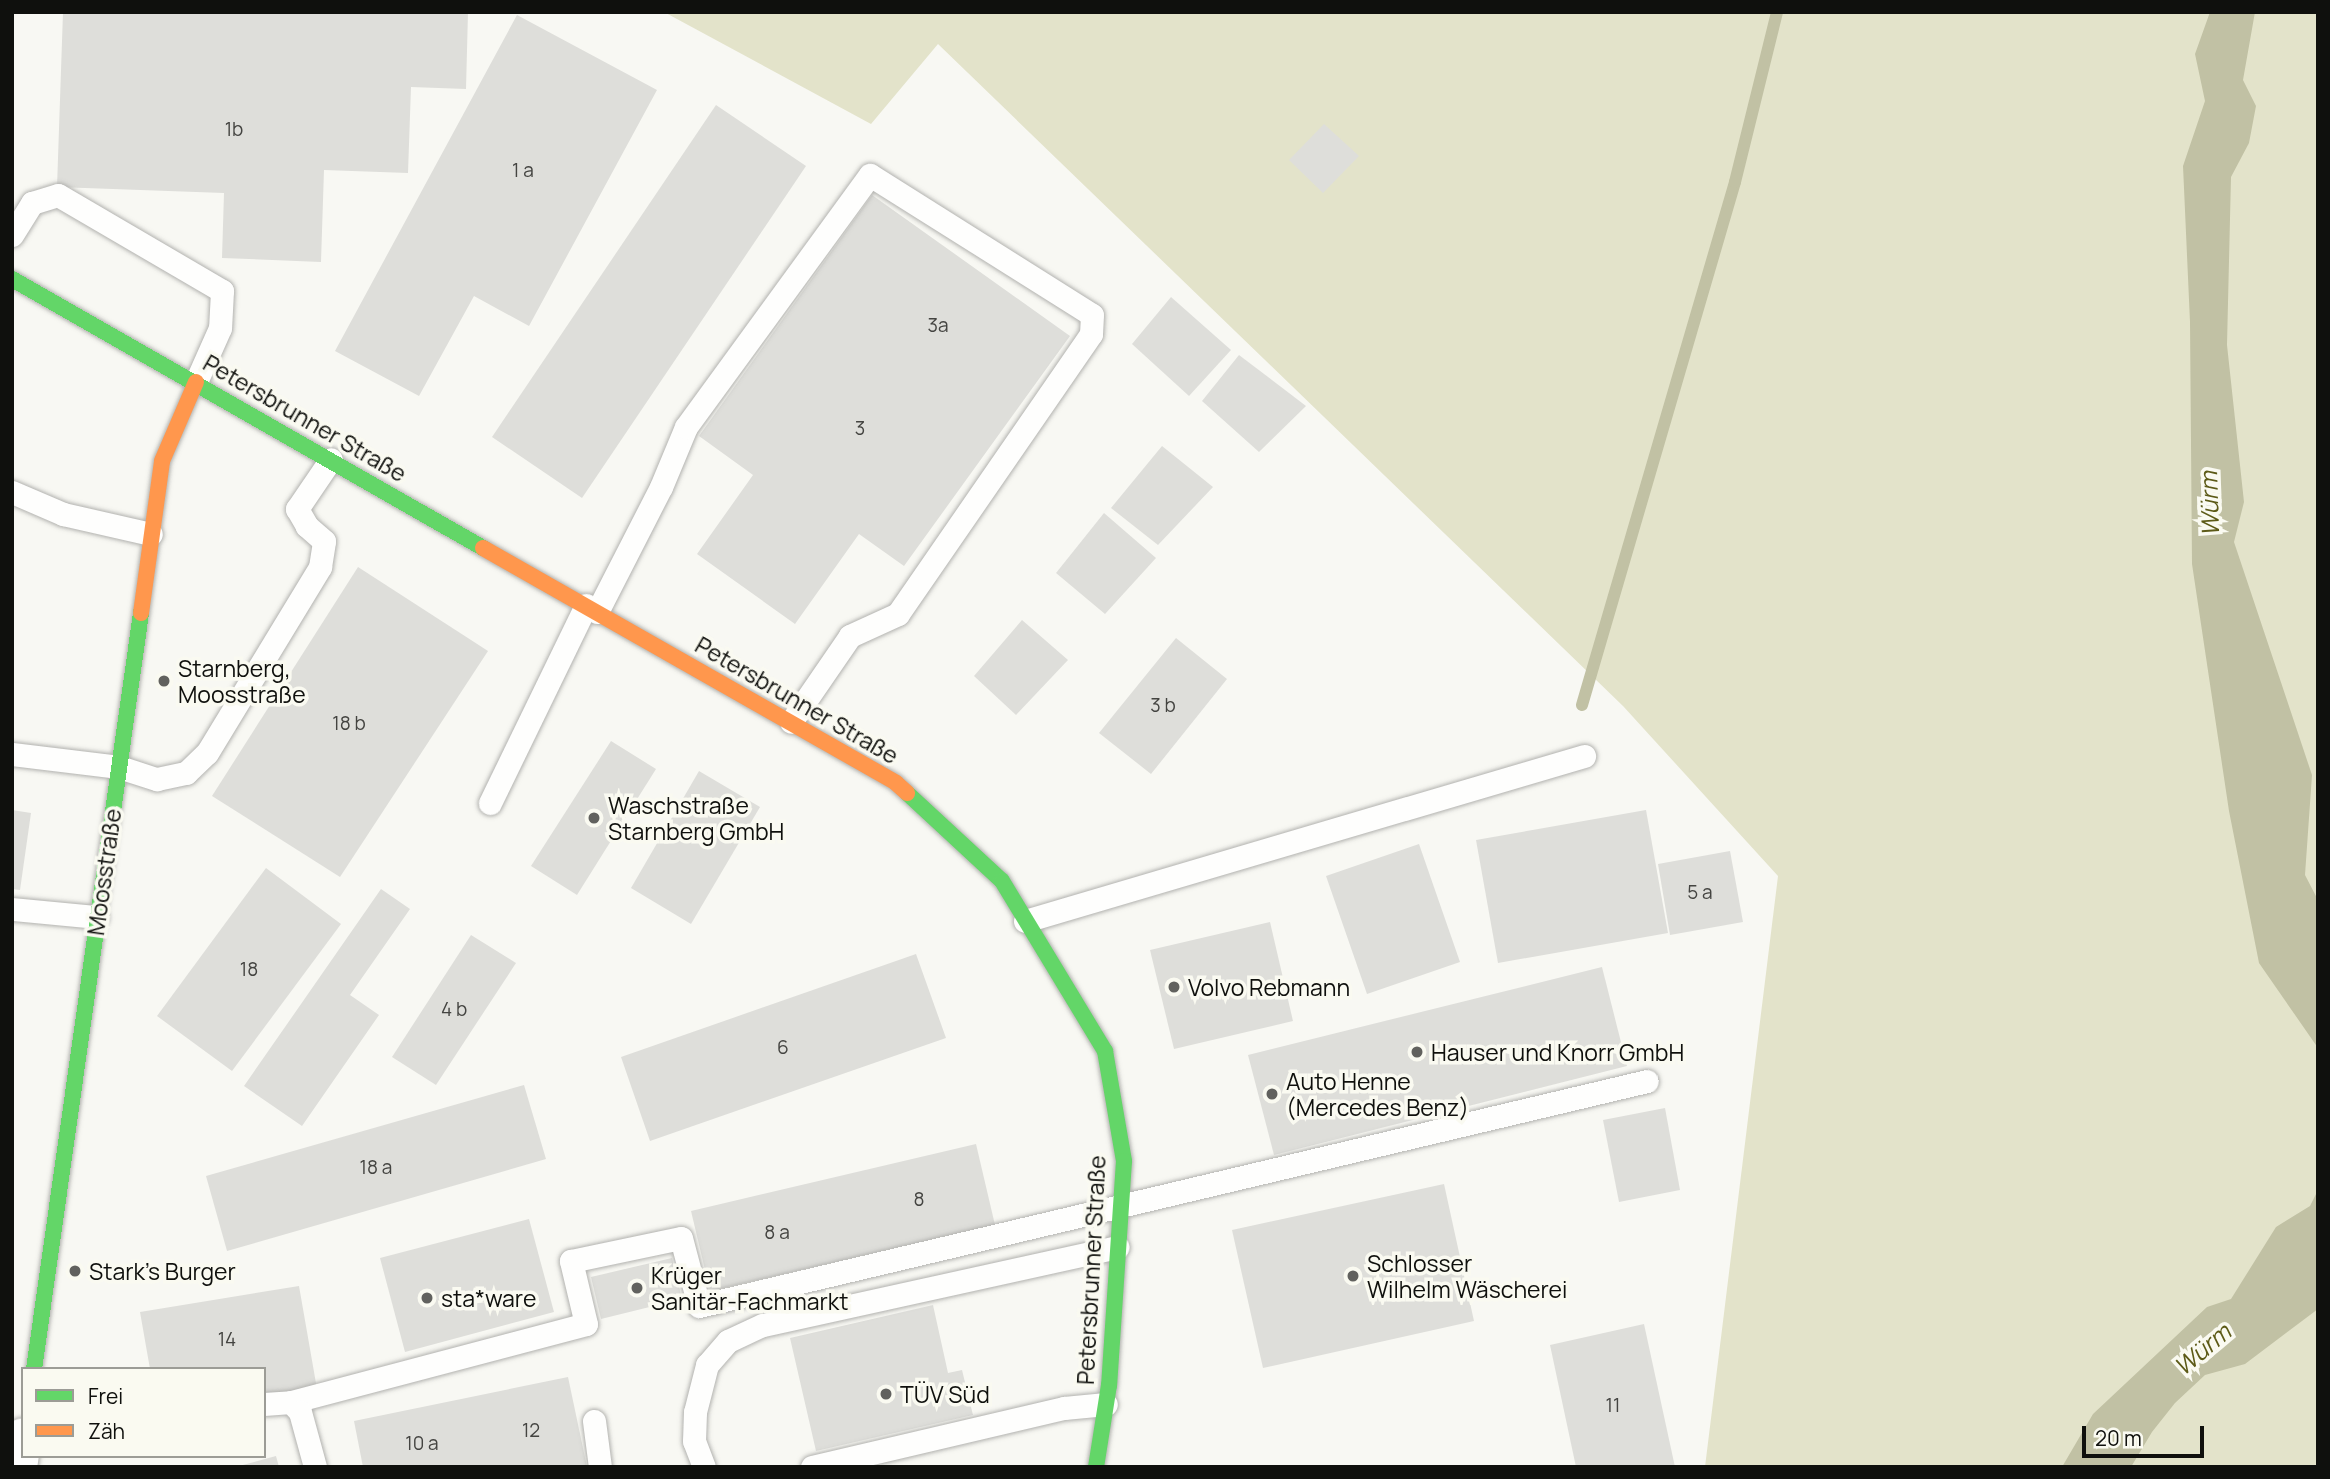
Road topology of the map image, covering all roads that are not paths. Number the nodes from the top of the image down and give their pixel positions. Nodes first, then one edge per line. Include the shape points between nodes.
1 (12, 235) edge
2 (12, 279) edge
3 (196, 382) junction
4 (331, 459) junction
5 (12, 492) edge
6 (152, 534) junction
7 (592, 608) junction
8 (791, 722) junction
9 (12, 754) edge
10 (1584, 756) dead end
11 (118, 767) junction
12 (490, 803) dead end
13 (12, 909) edge
14 (97, 917) junction
15 (1025, 921) junction
16 (1647, 1081) dead end
17 (1121, 1204) junction
18 (1118, 1247) junction
19 (34, 1367) edge
20 (291, 1402) junction
21 (266, 1404) edge
22 (1106, 1404) junction
23 (594, 1421) dead end
24 (21, 1449) edge
25 (18, 1467) edge
26 (315, 1467) edge
27 (600, 1467) edge
28 (705, 1467) edge
29 (812, 1467) edge
30 (1096, 1467) edge

1 - 3 lane via 32,203 58,195 222,291 220,328
2 - 3 street, Petersbrunner Straße
3 - 4 street, Petersbrunner Straße
3 - 6 street, Moosstraße via 162,461
4 - 7 street, Petersbrunner Straße
4 - 11 lane via 297,509 324,541 320,567 207,753 186,773 158,779
5 - 6 lane via 63,514
6 - 11 street, Moosstraße
7 - 8 street, Petersbrunner Straße
7 - 8 lane via 661,487 686,427 870,175 1092,315 1091,334 898,614 850,636
7 - 12 lane
8 - 15 street, Petersbrunner Straße via 897,783 1002,881
9 - 11 lane
10 - 15 lane
11 - 14 street, Moosstraße
13 - 14 lane
14 - 19 street, Moosstraße
15 - 17 street, Petersbrunner Straße via 1105,1051 1124,1161
16 - 17 lane
17 - 18 street, Petersbrunner Straße
17 - 20 lane via 699,1306 681,1238 571,1261 586,1324
18 - 22 street, Petersbrunner Straße
18 - 28 lane via 763,1325 728,1341 707,1365 695,1412 694,1440
20 - 21 lane
20 - 26 lane via 300,1412
22 - 29 lane via 1064,1408
22 - 30 street, Petersbrunner Straße
23 - 27 lane
24 - 25 street

